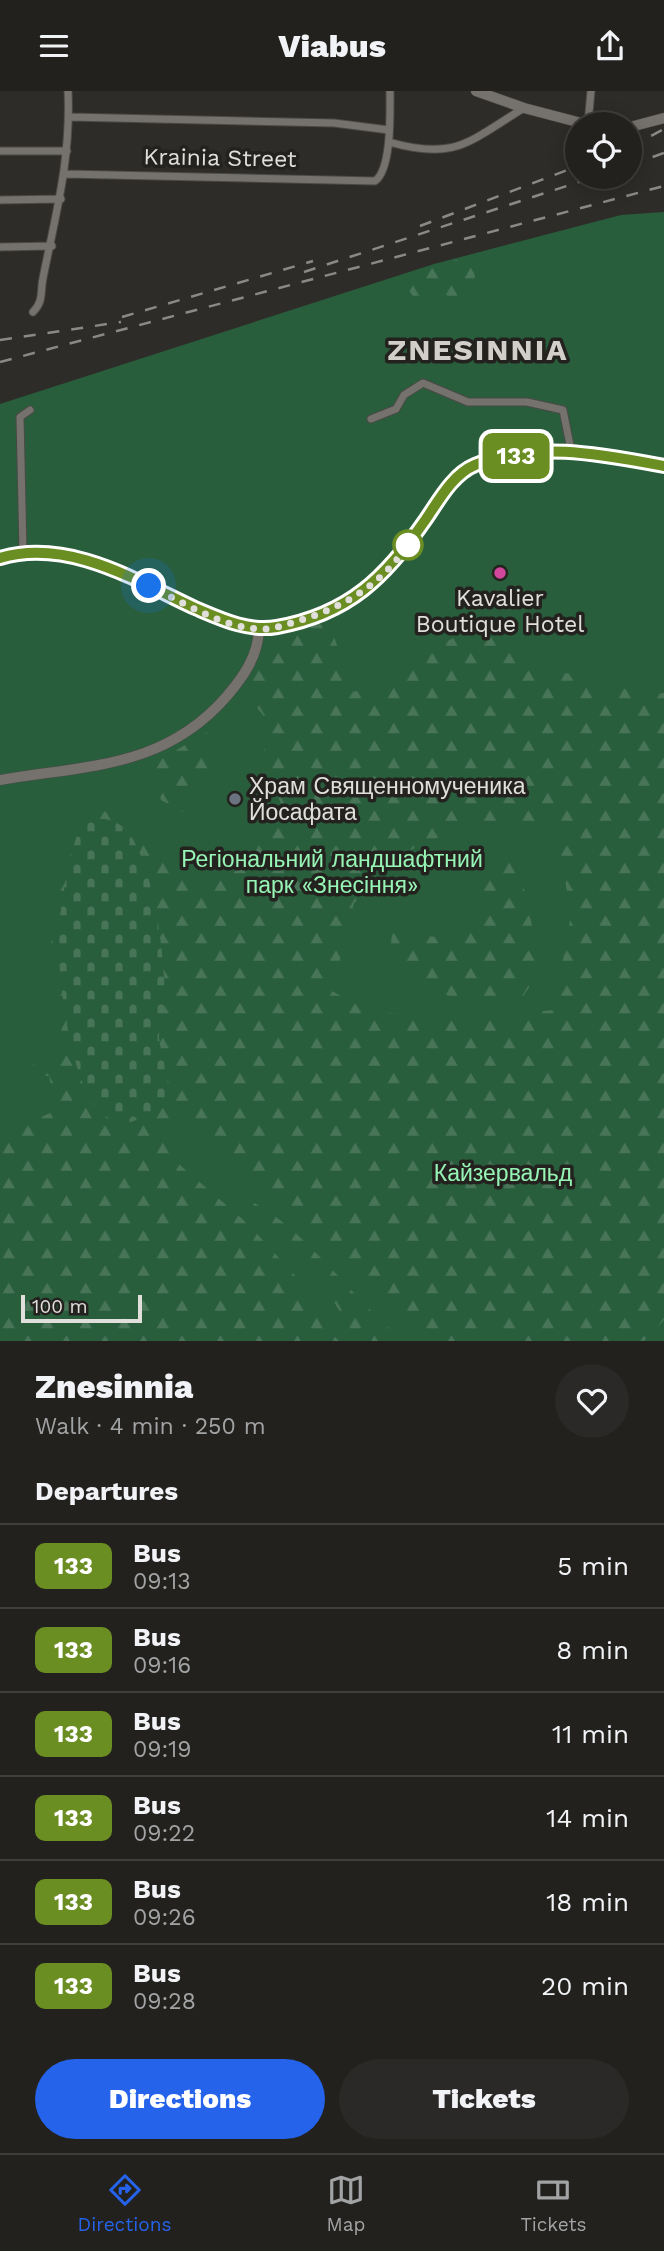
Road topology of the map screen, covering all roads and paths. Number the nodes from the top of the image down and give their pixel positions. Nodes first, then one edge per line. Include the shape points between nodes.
1 (68, 91) edge
2 (390, 91) edge
3 (591, 91) edge
4 (482, 92) edge
5 (524, 108) junction
6 (588, 112) edge
7 (69, 117) junction
8 (565, 118) edge
9 (664, 118) edge
10 (642, 124) edge
11 (389, 130) junction
12 (389, 142) junction
13 (0, 151) edge
14 (67, 151) junction
15 (66, 174) junction
16 (61, 199) junction
17 (0, 200) edge
18 (52, 246) junction
19 (0, 247) edge
20 (33, 312) dead end
21 (30, 410) dead end
22 (371, 419) dead end
23 (571, 450) junction
24 (664, 466) edge
25 (23, 551) junction
26 (0, 558) edge
27 (259, 629) junction
28 (0, 781) edge

1 - 7 street
2 - 11 street
3 - 6 street
4 - 5 street
5 - 8 street
5 - 12 street via 463,145 443,151
7 - 11 street via 334,124
7 - 14 street
9 - 10 street
11 - 12 street
12 - 15 street, Krainia Street via 381,174 374,181
13 - 14 street
14 - 15 street
15 - 16 street
16 - 17 street
16 - 18 street
18 - 19 street
18 - 20 street via 41,304
21 - 25 street via 20,417
22 - 23 street via 396,409 404,395 423,383 468,402 527,402 563,410
23 - 24 street
23 - 27 street via 473,465 446,490 401,554 361,594 319,614
25 - 26 street
25 - 27 street via 90,561 210,615
27 - 28 street via 247,671 215,711 190,730 157,748 97,768

